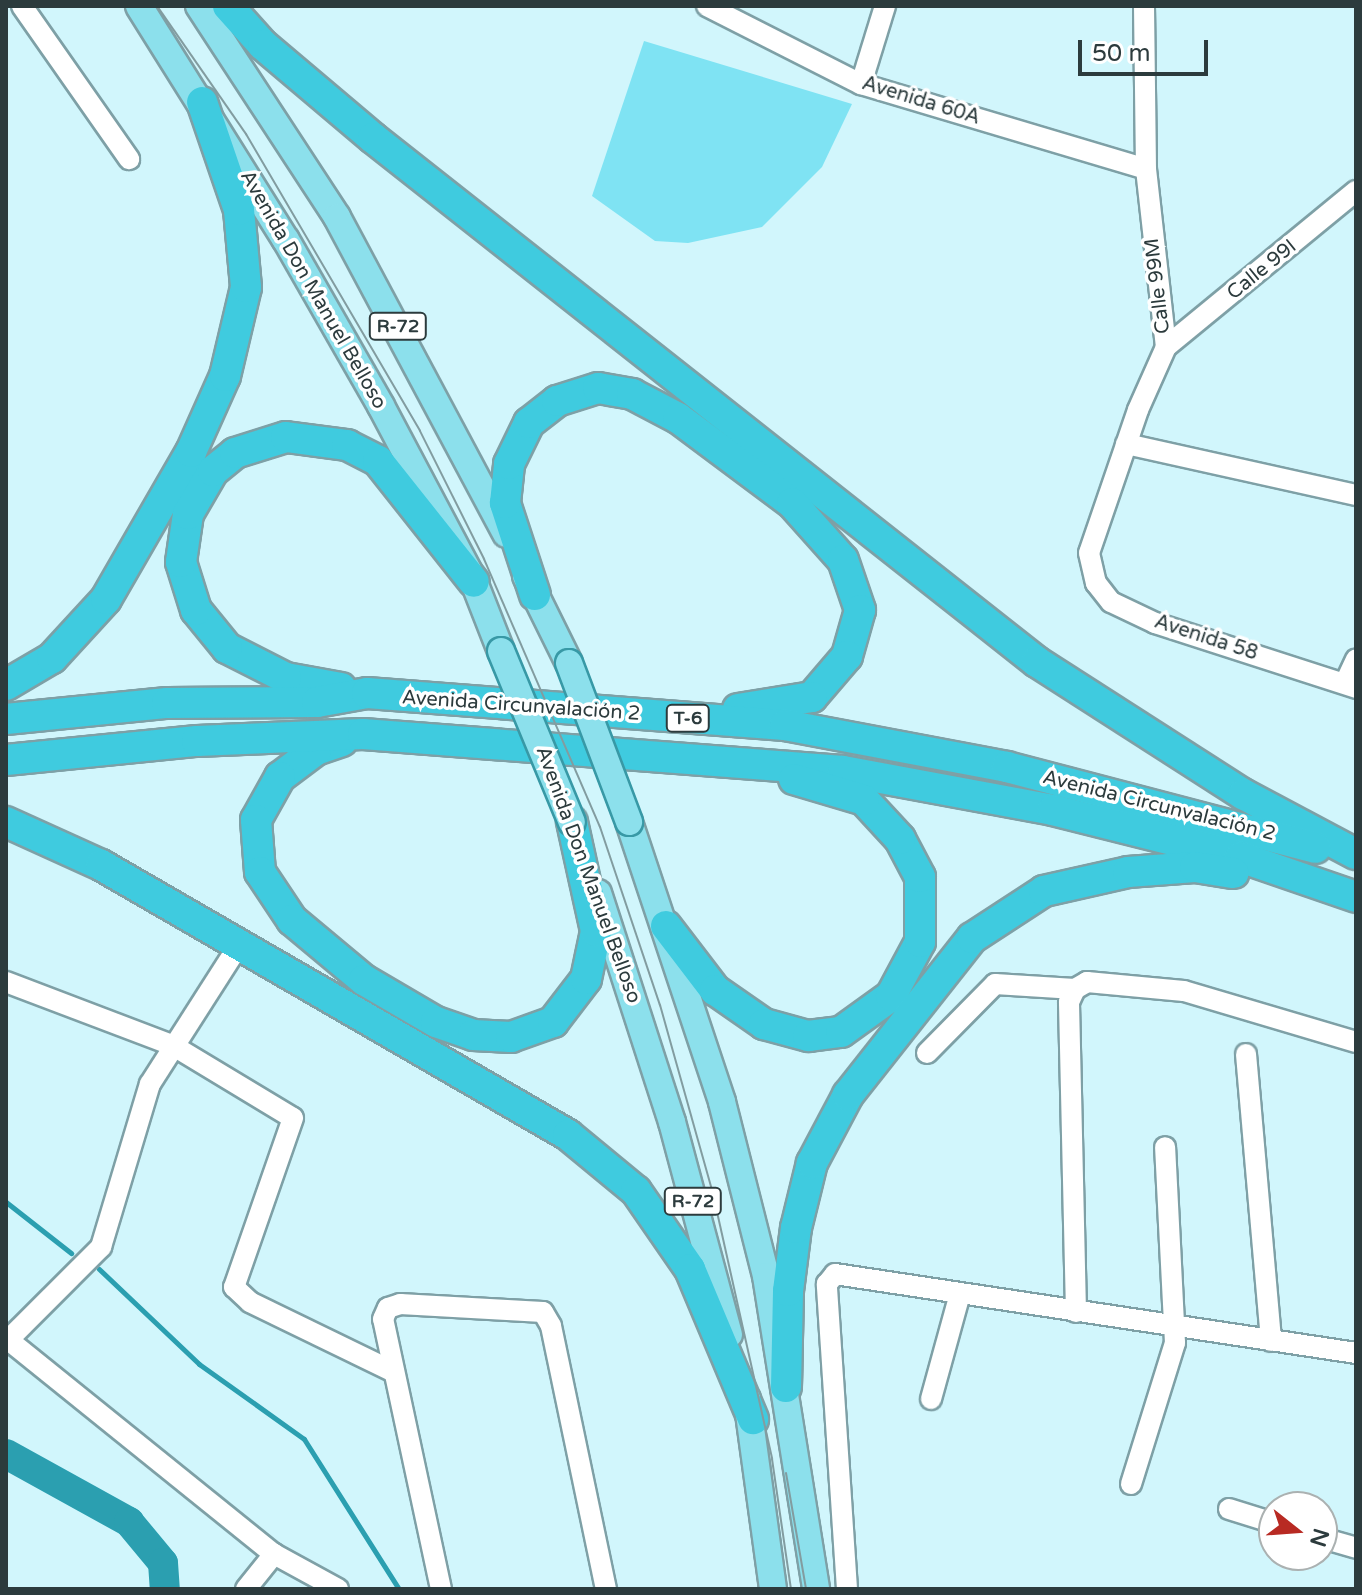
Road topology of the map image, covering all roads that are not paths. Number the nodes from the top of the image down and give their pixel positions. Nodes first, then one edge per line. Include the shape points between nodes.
1 (22, 6) edge
2 (139, 6) edge
3 (199, 6) edge
4 (228, 6) edge
5 (707, 6) edge
6 (885, 6) edge
7 (1144, 6) edge
8 (861, 84) junction
9 (202, 102) junction
10 (129, 159) dead end
11 (1146, 169) junction
12 (1356, 191) edge
13 (1166, 347) junction
14 (1126, 444) junction
15 (1356, 495) edge
16 (1089, 553) joint
17 (474, 582) junction
18 (535, 595) junction
19 (1356, 659) edge
20 (6, 685) edge
21 (1351, 686) edge
22 (367, 693) junction
23 (612, 713) junction
24 (6, 719) edge
25 (363, 734) junction
26 (6, 760) edge
27 (731, 760) junction
28 (6, 822) edge
29 (572, 822) junction
30 (1356, 854) edge
31 (1356, 862) edge
32 (1344, 892) edge
33 (666, 926) junction
34 (239, 945) junction
35 (6, 982) edge
36 (1075, 989) junction
37 (1356, 1042) edge
38 (172, 1045) junction
39 (927, 1053) dead end
40 (1246, 1054) dead end
41 (1165, 1147) dead end
42 (960, 1294) junction
43 (1076, 1312) junction
44 (1176, 1328) junction
45 (8, 1338) edge
46 (1271, 1341) junction
47 (1356, 1353) edge
48 (392, 1371) junction
49 (786, 1387) junction
50 (931, 1399) dead end
51 (753, 1419) junction
52 (1131, 1484) dead end
53 (1229, 1509) dead end
54 (1258, 1518) edge
55 (274, 1554) junction
56 (246, 1589) edge
57 (338, 1589) edge
58 (441, 1589) edge
59 (606, 1589) edge
60 (773, 1589) edge
61 (816, 1589) edge
62 (847, 1589) edge

1 - 10 street
2 - 9 main road, Avenida Don Manuel Belloso / R-72
3 - 18 main road, R-72 via 337,217 442,405
4 - 30 highway via 263,45 373,138 1037,662 1243,794
5 - 8 street, Avenida 60A
6 - 8 street
7 - 11 street, Calle 99M
8 - 11 street, Avenida 60A
9 - 17 main road, Avenida Don Manuel Belloso / R-72 via 373,393
9 - 20 highway via 239,210 246,287 225,376 191,452 106,599 52,658
11 - 13 street, Calle 99M
12 - 13 street, Calle 99I
13 - 14 street, Calle 99M
14 - 15 street
14 - 16 street, Calle 99M
16 - 21 street, Avenida 58 via 1096,583 1111,602 1155,623
17 - 22 highway via 378,461 347,445 286,437 235,453 213,471 188,514 181,562 196,610 227,648 286,678
17 - 29 main road, Avenida Don Manuel Belloso / R-72, bridge
18 - 23 highway via 505,503 509,464 529,423 557,401 598,388 632,394 744,464 792,503 843,560 860,610 847,656 812,697 756,708
18 - 33 main road, R-72, bridge via 569,663
19 - 21 street
22 - 23 highway, Avenida Circunvalación 2 / T-6
22 - 24 highway, Avenida Circunvalación 2 / T-6 via 317,702 167,703
23 - 31 highway, Avenida Circunvalación 2 / T-6 via 785,725 1007,767 1288,839
25 - 26 highway, Avenida Circunvalación 2 / T-6 via 197,741
25 - 27 highway, Avenida Circunvalación 2 / T-6
25 - 29 highway via 316,750 280,777 256,820 260,872 292,920 364,980 436,1022 473,1035 511,1037 553,1022 586,979 596,931
27 - 32 highway, Avenida Circunvalación 2 / T-6 via 843,771 1053,810 1240,857
27 - 33 highway via 864,800 900,839 920,877 920,942 891,996 841,1032 808,1036 764,1024 715,990
28 - 34 highway via 101,865
29 - 51 main road, Avenida Don Manuel Belloso / R-72 via 623,960
32 - 49 highway via 1195,867 1128,872 1044,891 972,938 848,1095 812,1163 788,1291
33 - 49 main road, R-72 via 722,1102 766,1276
34 - 38 street
34 - 51 highway via 568,1135 636,1191 690,1269
35 - 38 street
36 - 37 street via 1087,982 1184,991
36 - 39 street via 995,984
36 - 43 street via 1069,1002
38 - 45 street via 150,1084 101,1247
38 - 48 street via 293,1118 234,1287 250,1302
40 - 46 street
41 - 44 street
42 - 43 street
42 - 50 street
42 - 62 street via 835,1274 827,1284
43 - 44 street
44 - 46 street
44 - 52 street
45 - 55 street
46 - 47 street
48 - 58 street
48 - 59 street via 383,1319 388,1308 400,1304 543,1312 551,1326
49 - 61 main road, R-72
51 - 60 main road, Avenida Don Manuel Belloso / R-72
53 - 54 street
55 - 56 street
55 - 57 street

